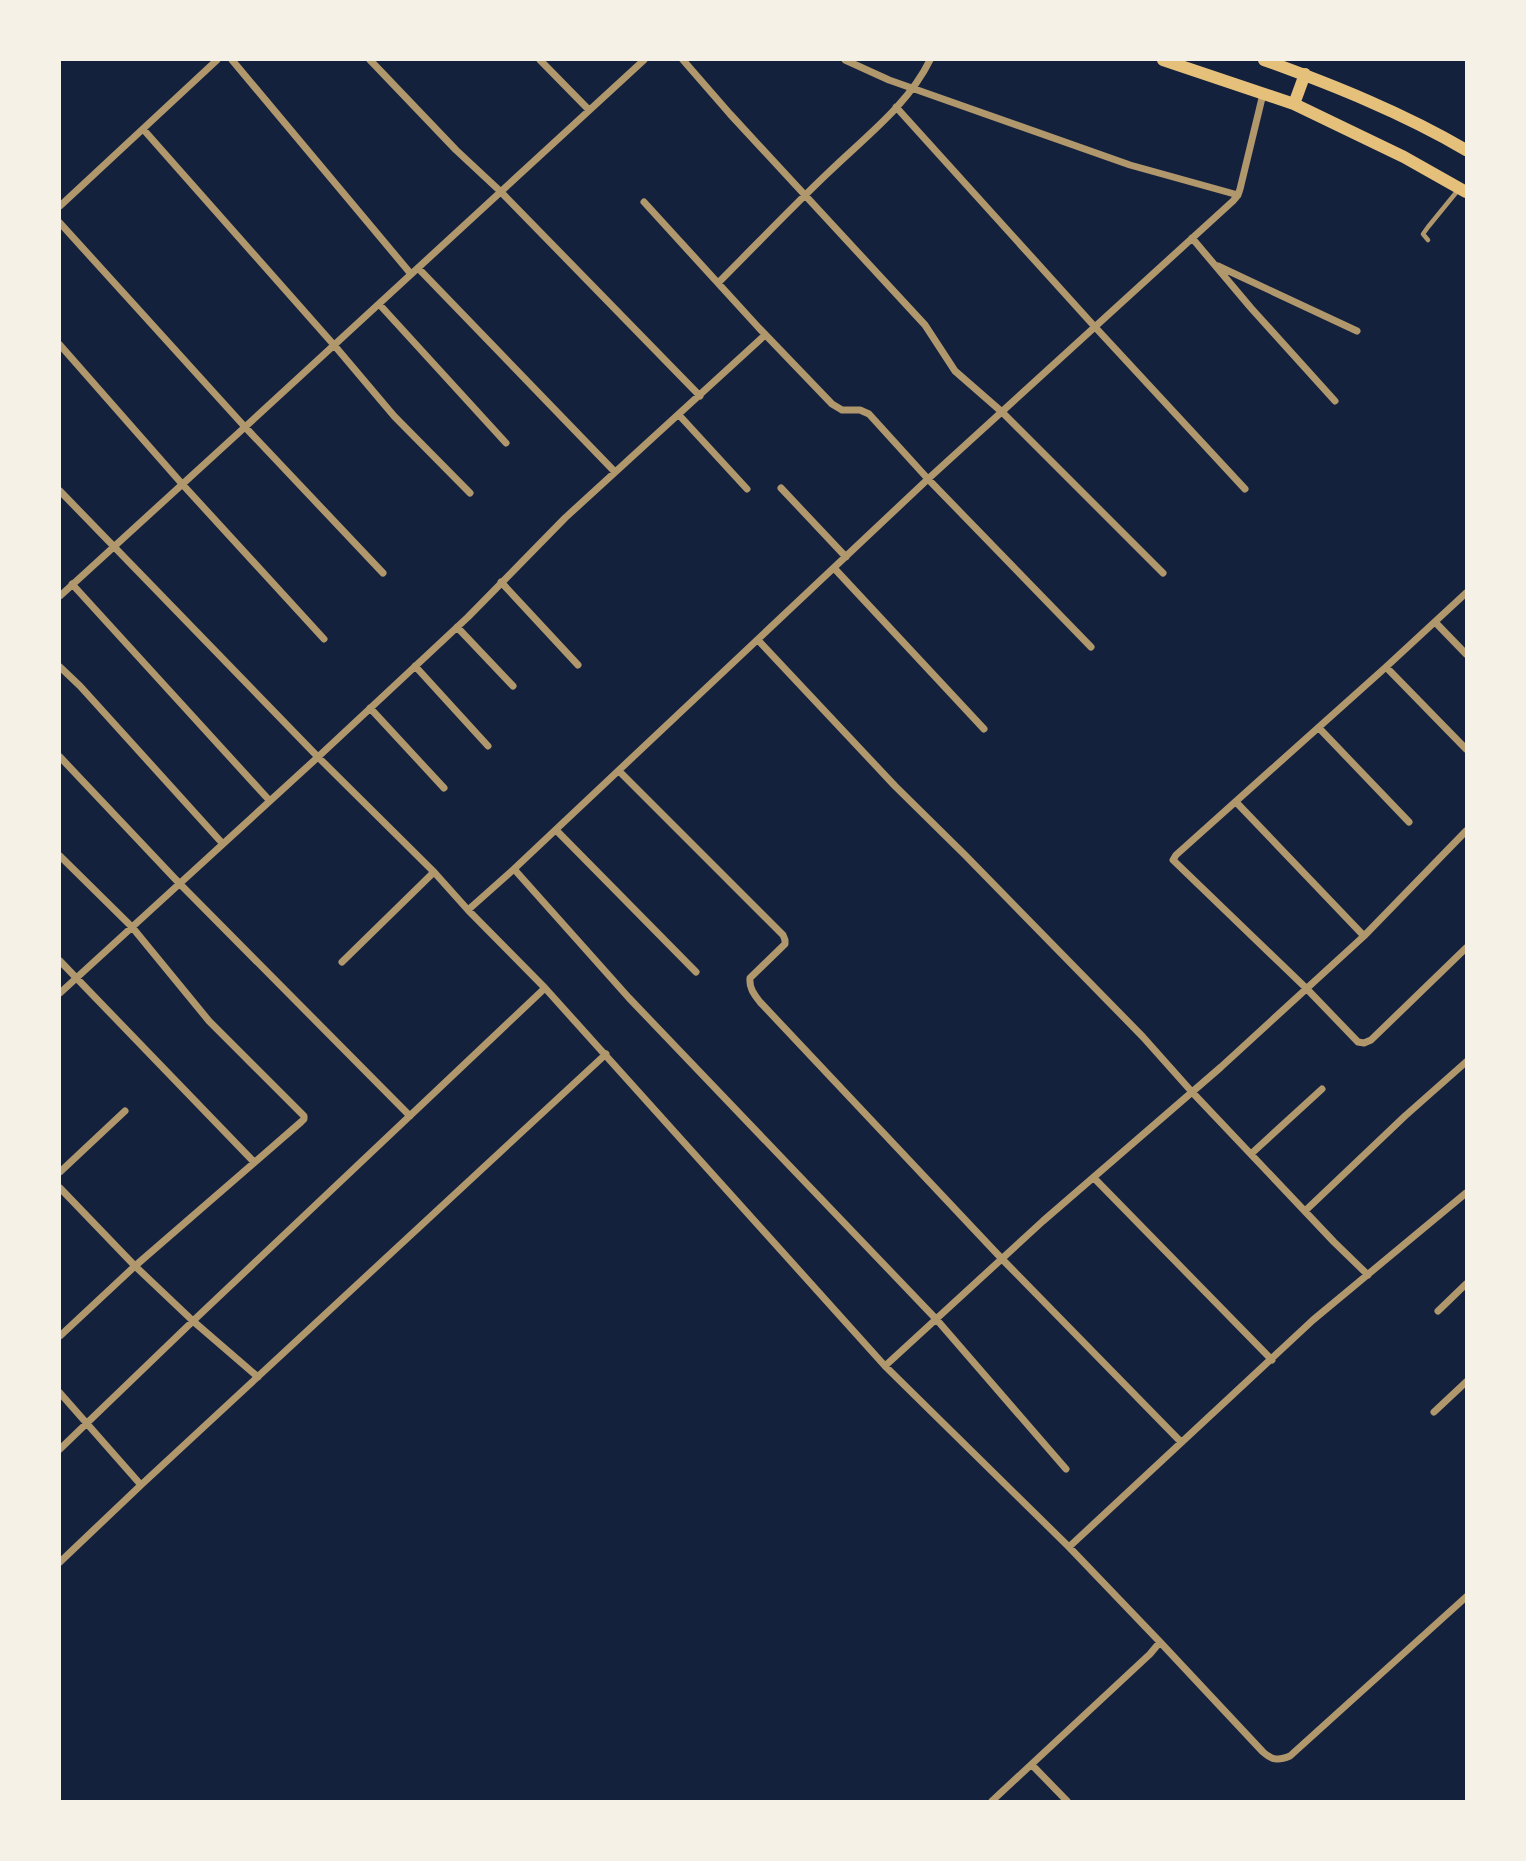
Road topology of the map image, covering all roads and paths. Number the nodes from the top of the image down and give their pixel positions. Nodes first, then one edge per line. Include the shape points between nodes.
1 (217, 60) edge
2 (232, 60) edge
3 (370, 60) edge
4 (540, 60) edge
5 (644, 60) edge
6 (683, 60) edge
7 (845, 60) edge
8 (929, 60) edge
9 (1163, 60) edge
10 (1264, 60) edge
11 (1196, 65) edge
12 (1305, 74) junction
13 (913, 88) junction
14 (1264, 94) junction
15 (1294, 104) junction
16 (896, 107) junction
17 (589, 110) junction
18 (143, 129) junction
19 (1466, 150) edge
20 (1463, 190) edge
21 (500, 191) junction
22 (805, 194) junction
23 (1238, 195) junction
24 (644, 202) dead end
25 (60, 206) edge
26 (60, 223) edge
27 (1192, 238) junction
28 (1428, 240) dead end
29 (1214, 265) junction
30 (415, 271) junction
31 (718, 283) junction
32 (379, 304) junction
33 (1095, 327) junction
34 (1357, 331) dead end
35 (765, 335) junction
36 (60, 345) edge
37 (334, 345) junction
38 (701, 396) junction
39 (1335, 401) dead end
40 (1003, 412) junction
41 (680, 415) junction
42 (245, 427) junction
43 (506, 443) dead end
44 (615, 472) junction
45 (928, 479) junction
46 (183, 485) junction
47 (781, 488) dead end
48 (747, 489) dead end
49 (1245, 489) dead end
50 (60, 491) edge
51 (470, 493) dead end
52 (113, 547) junction
53 (846, 558) junction
54 (834, 568) junction
55 (383, 573) dead end
56 (1163, 573) dead end
57 (501, 582) junction
58 (72, 584) junction
59 (1466, 593) edge
60 (60, 596) edge
61 (1435, 622) junction
62 (457, 626) junction
63 (324, 639) dead end
64 (758, 640) junction
65 (1091, 646) dead end
66 (1466, 654) edge
67 (578, 665) dead end
68 (415, 666) junction
69 (60, 667) edge
70 (1386, 667) junction
71 (513, 686) dead end
72 (370, 708) junction
73 (1319, 728) junction
74 (984, 729) dead end
75 (488, 746) dead end
76 (1466, 749) edge
77 (60, 757) edge
78 (318, 757) junction
79 (619, 771) junction
80 (444, 788) dead end
81 (269, 800) junction
82 (1236, 802) junction
83 (1409, 822) dead end
84 (556, 830) junction
85 (1466, 831) edge
86 (223, 844) junction
87 (60, 856) edge
88 (514, 869) junction
89 (434, 872) junction
90 (179, 883) junction
91 (468, 910) junction
92 (132, 927) junction
93 (1364, 936) junction
94 (1466, 948) edge
95 (60, 961) edge
96 (342, 962) dead end
97 (696, 972) dead end
98 (75, 978) junction
99 (545, 988) junction
100 (1307, 988) junction
101 (60, 993) edge
102 (606, 1054) junction
103 (1466, 1062) edge
104 (1322, 1089) dead end
105 (1192, 1092) junction
106 (125, 1111) dead end
107 (410, 1116) junction
108 (1251, 1154) junction
109 (254, 1162) junction
110 (60, 1172) edge
111 (1094, 1178) junction
112 (60, 1188) edge
113 (1466, 1193) edge
114 (1305, 1211) junction
115 (1002, 1259) junction
116 (135, 1266) junction
117 (1368, 1275) junction
118 (1466, 1283) edge
119 (1438, 1311) dead end
120 (937, 1320) junction
121 (193, 1321) junction
122 (60, 1336) edge
123 (1272, 1360) junction
124 (885, 1366) junction
125 (258, 1377) junction
126 (1466, 1382) edge
127 (60, 1393) edge
128 (1434, 1412) dead end
129 (86, 1423) junction
130 (1181, 1442) junction
131 (60, 1450) edge
132 (1066, 1469) dead end
133 (141, 1485) junction
134 (1069, 1547) junction
135 (60, 1562) edge
136 (1466, 1597) edge
137 (1160, 1642) junction
138 (1032, 1765) junction
139 (992, 1801) edge
140 (1067, 1801) edge

1 - 18 street
2 - 30 street
3 - 21 street
4 - 17 street
5 - 17 street
6 - 22 street
7 - 13 street
8 - 13 street
9 - 11 main road
10 - 12 main road
11 - 14 main road
12 - 15 main road
12 - 19 main road via 1429,128
13 - 16 street
13 - 23 street via 1130,165
14 - 15 main road
14 - 23 street
15 - 20 main road
16 - 22 street
16 - 33 street
17 - 21 street
18 - 25 street
18 - 37 street
20 - 28 lane via 1427,227 1423,234
21 - 30 street
21 - 38 street
22 - 31 street
22 - 40 street via 925,326 955,371
23 - 27 street
24 - 31 street
26 - 42 street
27 - 29 street
27 - 33 street
29 - 34 street
29 - 39 street
30 - 32 street
30 - 44 street
31 - 35 street
32 - 37 street
32 - 43 street
33 - 40 street
33 - 49 street
35 - 38 street
35 - 45 street via 832,404 870,414
36 - 46 street
37 - 42 street
37 - 51 street via 394,416
38 - 41 street
40 - 45 street
40 - 56 street
41 - 44 street
41 - 48 street
42 - 46 street
42 - 55 street
44 - 57 street
45 - 53 street
45 - 65 street
46 - 52 street
46 - 63 street
47 - 53 street
50 - 52 street
52 - 58 street
52 - 78 street
53 - 54 street
54 - 64 street
54 - 74 street
57 - 62 street
57 - 67 street
58 - 60 street
58 - 81 street
59 - 61 street
61 - 66 street
61 - 70 street
62 - 68 street
62 - 71 street
64 - 79 street
64 - 105 street
68 - 72 street
68 - 75 street
69 - 86 street
70 - 73 street
70 - 76 street
72 - 78 street
72 - 80 street
73 - 82 street
73 - 83 street
77 - 90 street
78 - 81 street
78 - 89 street
79 - 84 street
79 - 115 street via 783,935 785,944 750,978 760,1002
81 - 86 street
82 - 93 street
82 - 100 street via 1173,860
84 - 88 street
84 - 97 street
85 - 93 street
86 - 90 street
87 - 92 street
88 - 91 street
88 - 120 street via 629,998
89 - 91 street
89 - 96 street
90 - 92 street
90 - 107 street
91 - 99 street
92 - 98 street
92 - 109 street via 209,1021 304,1116
93 - 100 street
94 - 100 street via 1364,1043
95 - 98 street
98 - 101 street
98 - 109 street
99 - 102 street
99 - 107 street
100 - 105 street
102 - 124 street
102 - 125 street
103 - 114 street
104 - 108 street
105 - 108 street
105 - 111 street
106 - 110 street
107 - 121 street
108 - 114 street
109 - 116 street
111 - 115 street
111 - 123 street
112 - 116 street
113 - 117 street
114 - 117 street
115 - 120 street
115 - 130 street
116 - 121 street
116 - 122 street
117 - 123 street
118 - 119 street
120 - 124 street
120 - 132 street
121 - 125 street
121 - 129 street
123 - 130 street
124 - 134 street
125 - 133 street
126 - 128 street
127 - 129 street
129 - 131 street
129 - 133 street
130 - 134 street
133 - 135 street
134 - 137 street
136 - 137 street via 1282,1760 1263,1752
137 - 138 street
138 - 139 street
138 - 140 street

